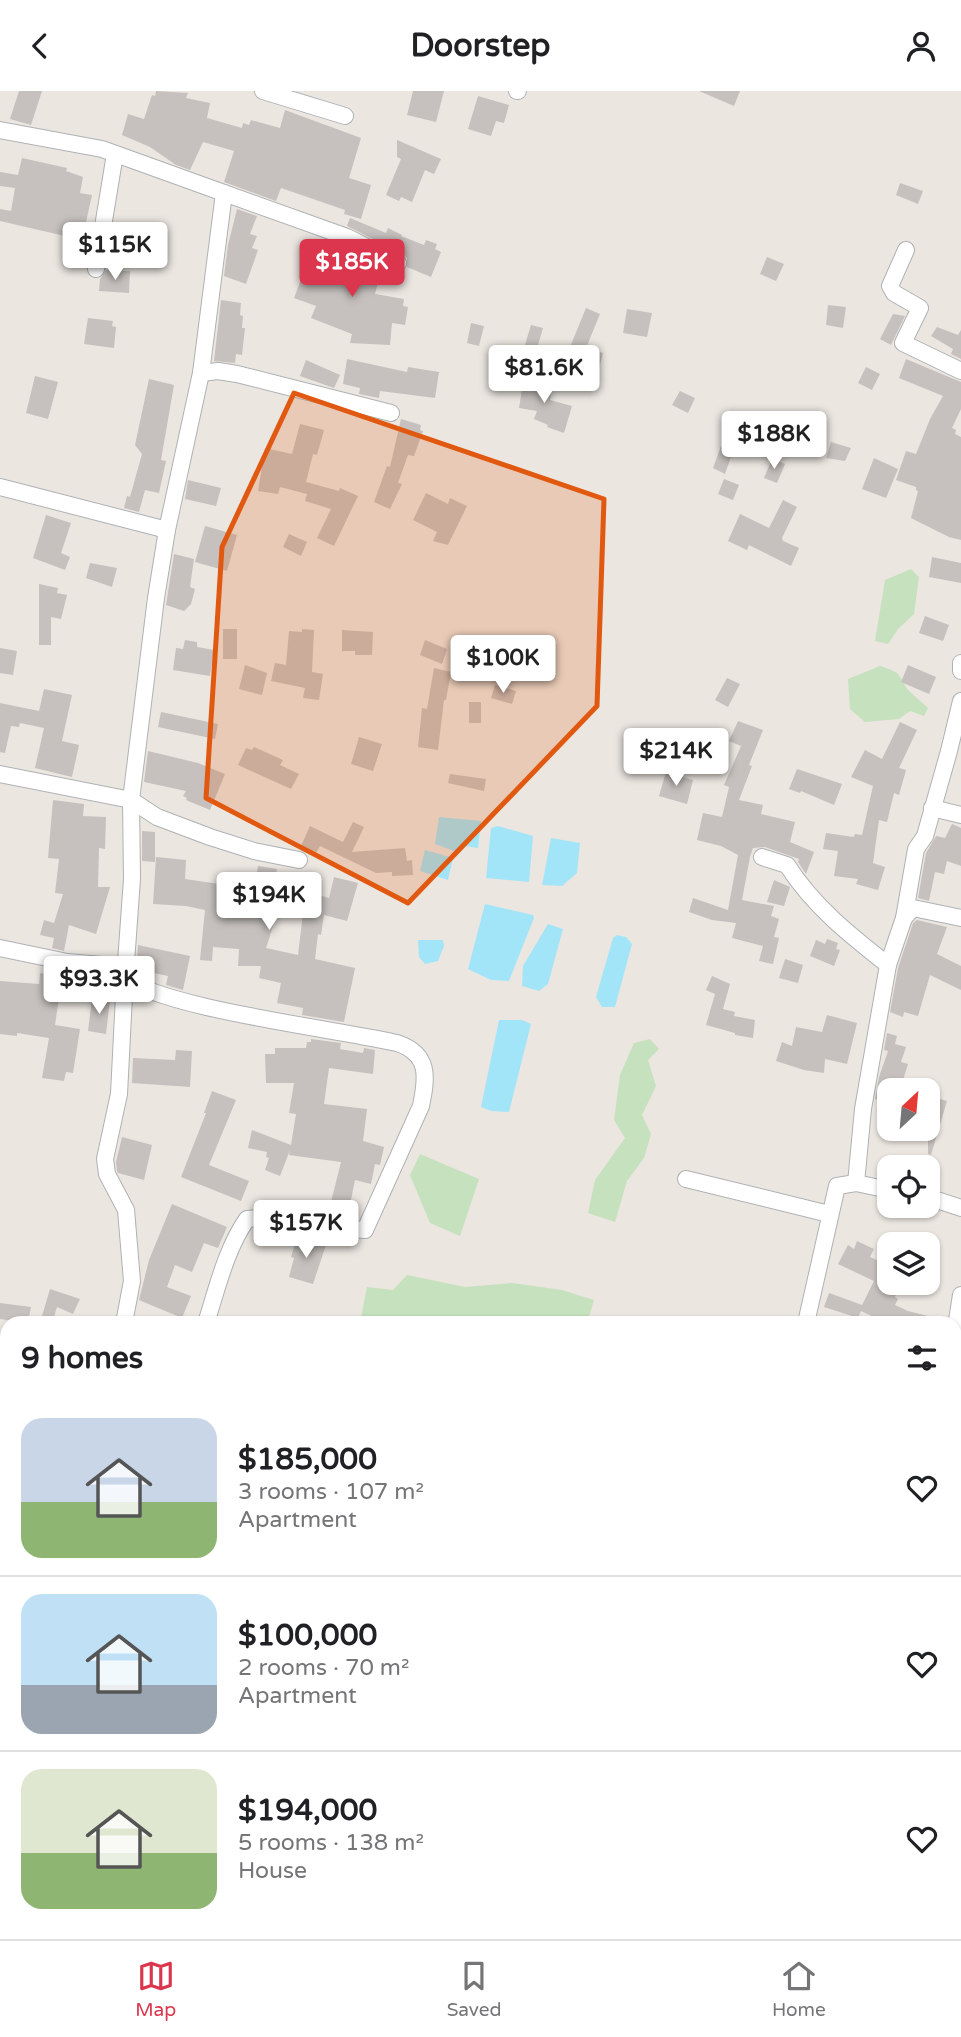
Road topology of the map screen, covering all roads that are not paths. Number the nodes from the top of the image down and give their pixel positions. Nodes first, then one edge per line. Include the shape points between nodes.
1 (263, 91) edge
2 (345, 115) dead end
3 (0, 130) edge
4 (115, 155) junction
5 (224, 193) junction
6 (906, 250) dead end
7 (398, 263) dead end
8 (96, 269) dead end
9 (961, 372) edge
10 (201, 373) junction
11 (391, 413) dead end
12 (0, 487) edge
13 (167, 530) junction
14 (961, 663) edge
15 (961, 671) edge
16 (961, 701) edge
17 (0, 774) edge
18 (131, 800) junction
19 (932, 808) junction
20 (961, 815) edge
21 (762, 857) dead end
22 (299, 860) dead end
23 (904, 918) junction
24 (961, 918) edge
25 (0, 948) edge
26 (888, 965) junction
27 (125, 972) junction
28 (686, 1179) dead end
29 (856, 1183) junction
30 (877, 1187) edge
31 (940, 1201) edge
32 (961, 1208) edge
33 (829, 1214) junction
34 (961, 1295) edge
35 (125, 1316) edge
36 (208, 1316) edge
37 (807, 1316) edge
38 (958, 1316) edge

1 - 2 street
3 - 4 street
4 - 5 street
4 - 8 street
5 - 7 street via 347,237
5 - 10 street
6 - 9 street via 890,286 920,308 903,343
10 - 11 street via 237,374
10 - 13 street
12 - 13 street
13 - 18 street
14 - 15 street
16 - 19 street
17 - 18 street
18 - 22 street via 157,817 210,837
18 - 27 street via 132,879
19 - 20 street
19 - 23 street via 916,849
21 - 26 street via 787,865 836,924
23 - 24 street via 913,908
23 - 26 street
25 - 27 street
26 - 29 street via 863,1109
27 - 35 street via 119,1094 105,1159 107,1174 126,1210 132,1281
27 - 36 street via 131,983 201,1005 397,1043 418,1053 422,1063 421,1106 365,1230 247,1219
28 - 33 street
29 - 30 street
29 - 33 street via 837,1186
31 - 32 street
33 - 37 street
34 - 38 street

